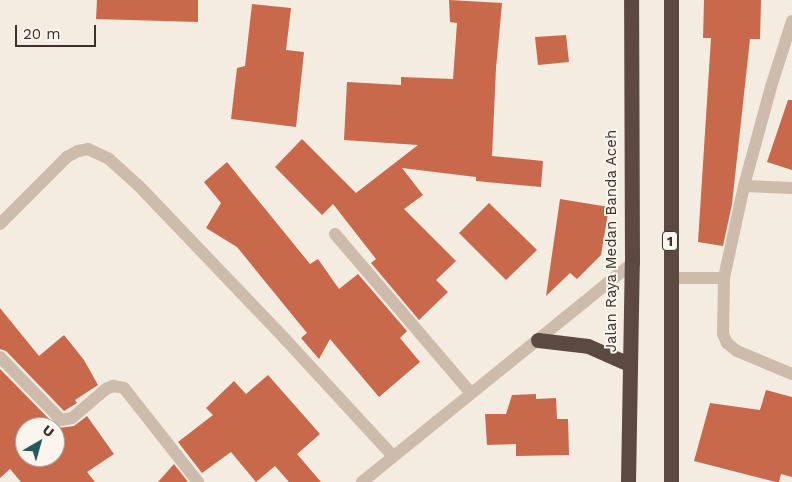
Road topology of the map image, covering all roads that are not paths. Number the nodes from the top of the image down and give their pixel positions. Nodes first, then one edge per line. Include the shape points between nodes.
1 (631, 0) edge
2 (671, 0) edge
3 (792, 21) edge
4 (744, 186) junction
5 (792, 188) edge
6 (0, 224) edge
7 (334, 234) dead end
8 (632, 263) junction
9 (670, 278) junction
10 (724, 278) junction
11 (538, 340) junction
12 (0, 357) edge
13 (629, 364) junction
14 (792, 374) edge
15 (471, 393) junction
16 (392, 456) junction
17 (198, 482) edge
18 (362, 482) edge
19 (628, 482) edge
20 (670, 482) edge

1 - 8 highway, Jalan Raya Medan Banda Aceh
2 - 9 highway, 1
3 - 4 street
4 - 5 street
4 - 10 street
6 - 16 street via 67,156 88,149 109,158 285,339
7 - 15 street
8 - 11 street
8 - 13 highway, Jalan Raya Medan Banda Aceh
9 - 10 street
9 - 20 highway, 1
10 - 14 street via 724,338 737,351
11 - 13 highway via 588,346
11 - 15 street
12 - 17 street via 61,420 72,418 106,389 112,386 124,388
13 - 19 highway, Jalan Raya Medan Banda Aceh
15 - 16 street
16 - 18 street

